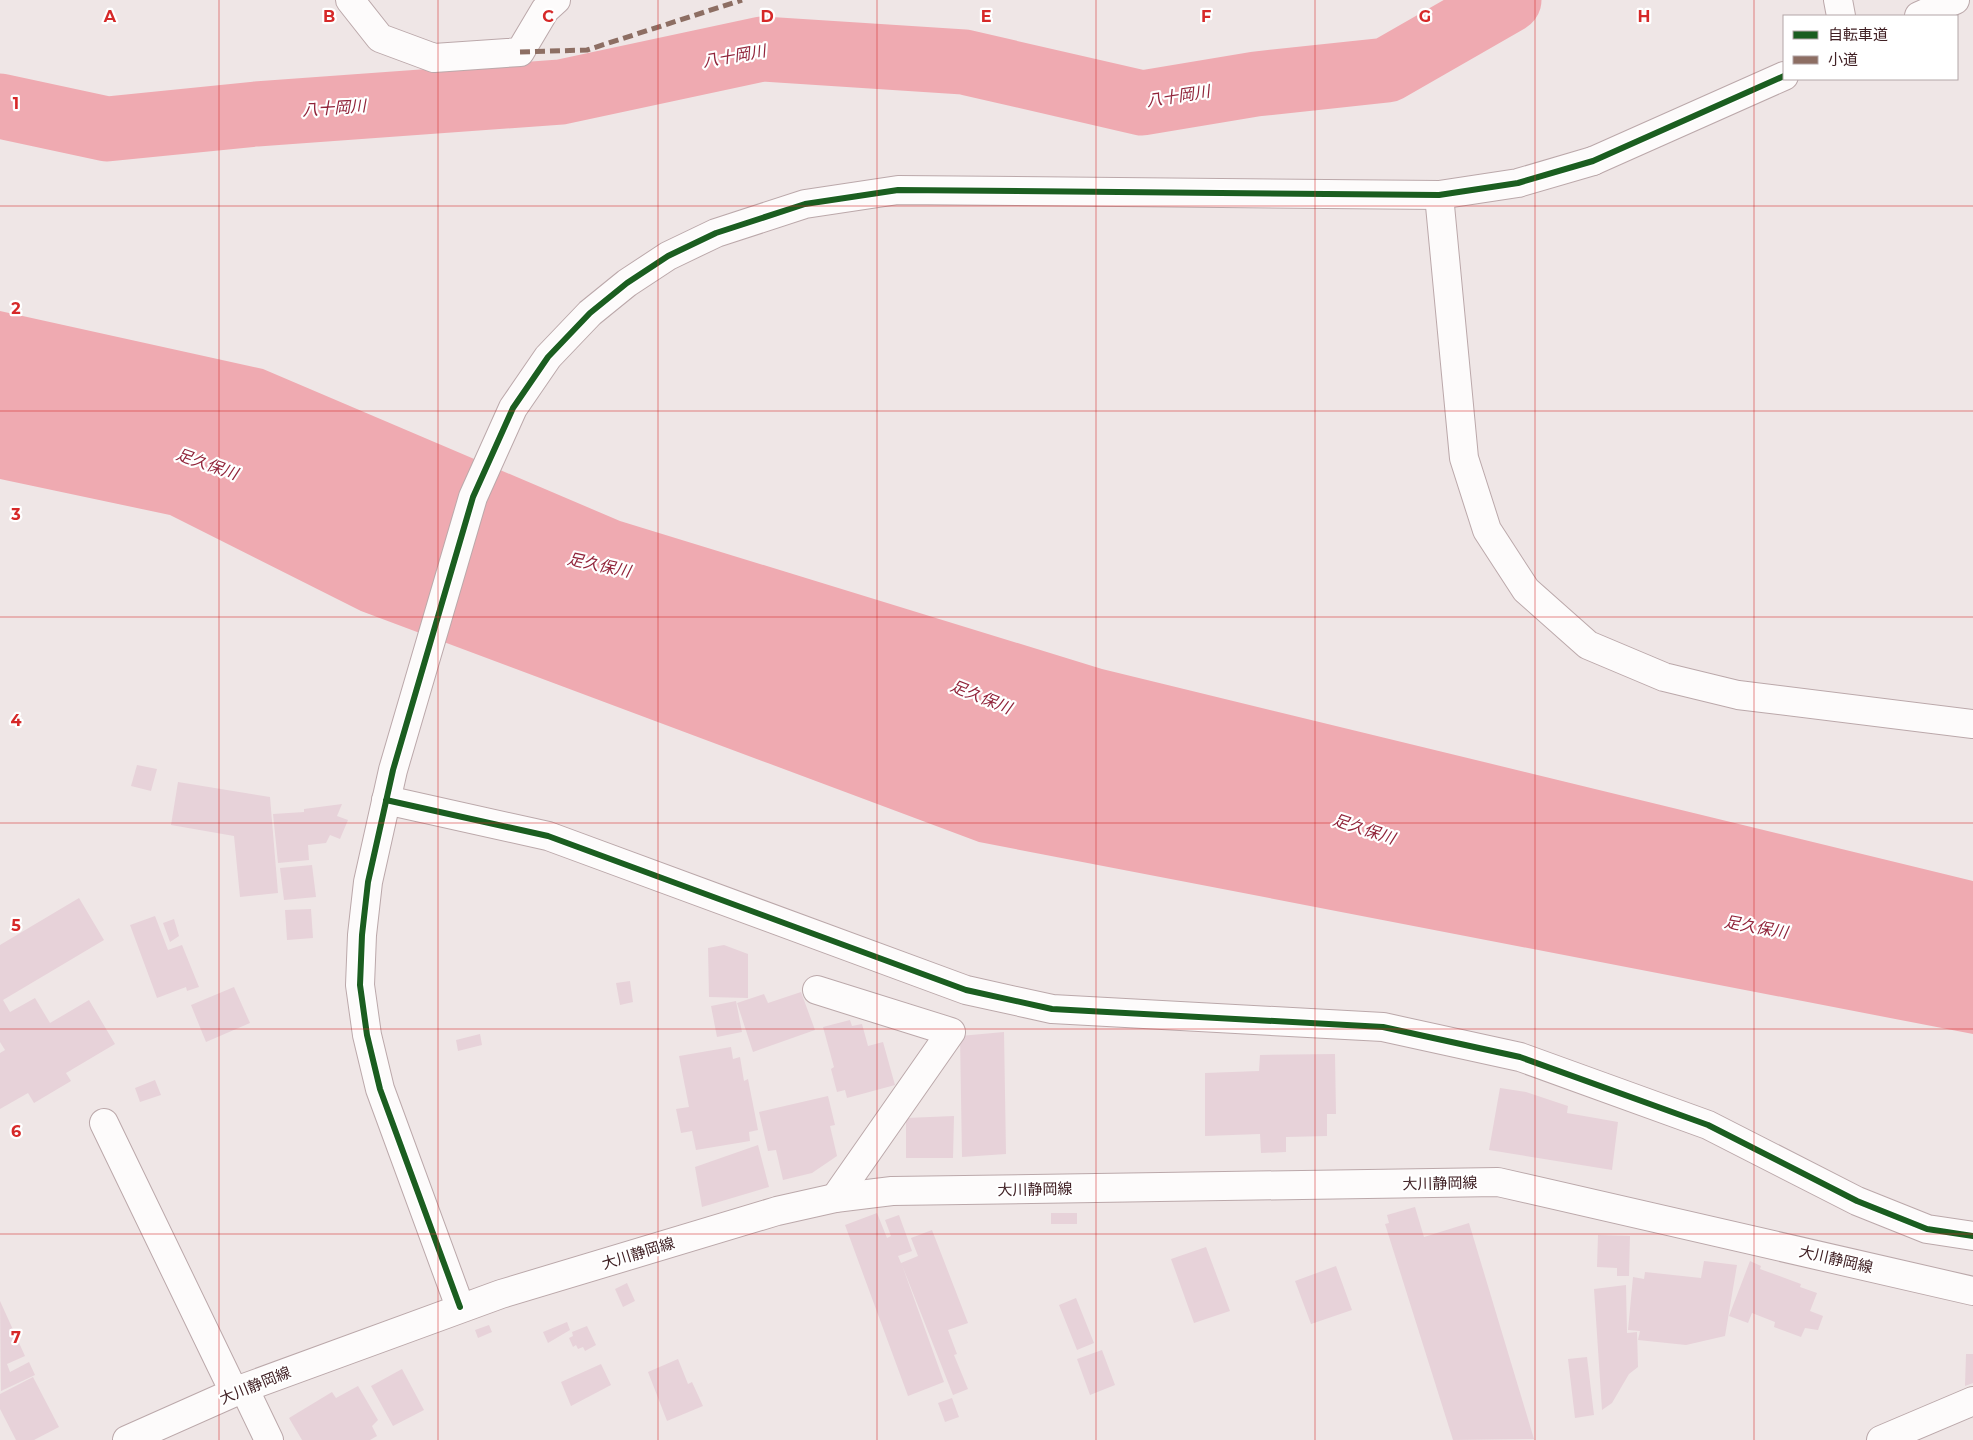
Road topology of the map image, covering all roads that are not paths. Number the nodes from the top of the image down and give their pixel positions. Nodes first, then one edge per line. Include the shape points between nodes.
1 (350, 0) edge
2 (556, 0) edge
3 (1838, 0) edge
4 (1955, 0) edge
5 (1841, 15) edge
6 (1921, 15) edge
7 (1783, 76) edge
8 (1439, 195) junction
9 (1973, 724) edge
10 (386, 800) junction
11 (817, 990) dead end
12 (104, 1123) dead end
13 (836, 1198) junction
14 (1973, 1236) edge
15 (1973, 1291) edge
16 (460, 1307) junction
17 (239, 1390) junction
18 (1973, 1401) edge
19 (127, 1440) edge
20 (269, 1440) edge
21 (1881, 1440) edge

1 - 2 street via 380,38 434,58 520,52 545,10
3 - 5 street
4 - 6 street
7 - 8 street via 1593,161 1518,183
8 - 9 street via 1464,458 1487,530 1526,590 1588,645 1664,677 1738,695
8 - 10 street via 898,190 805,204 716,233 668,256 626,283 590,313 548,357 514,408 473,497
10 - 14 street via 548,836 966,990 1062,1010 1383,1027 1520,1057 1708,1125 1857,1201 1927,1229
10 - 16 street via 368,882 362,934 360,985 366,1035 380,1089
11 - 13 street via 951,1032
12 - 17 street
13 - 15 street, 大川静岡線 via 902,1191 1498,1182
13 - 16 street, 大川静岡線 via 777,1211
16 - 17 street, 大川静岡線
17 - 19 street, 大川静岡線
17 - 20 street
18 - 21 street

